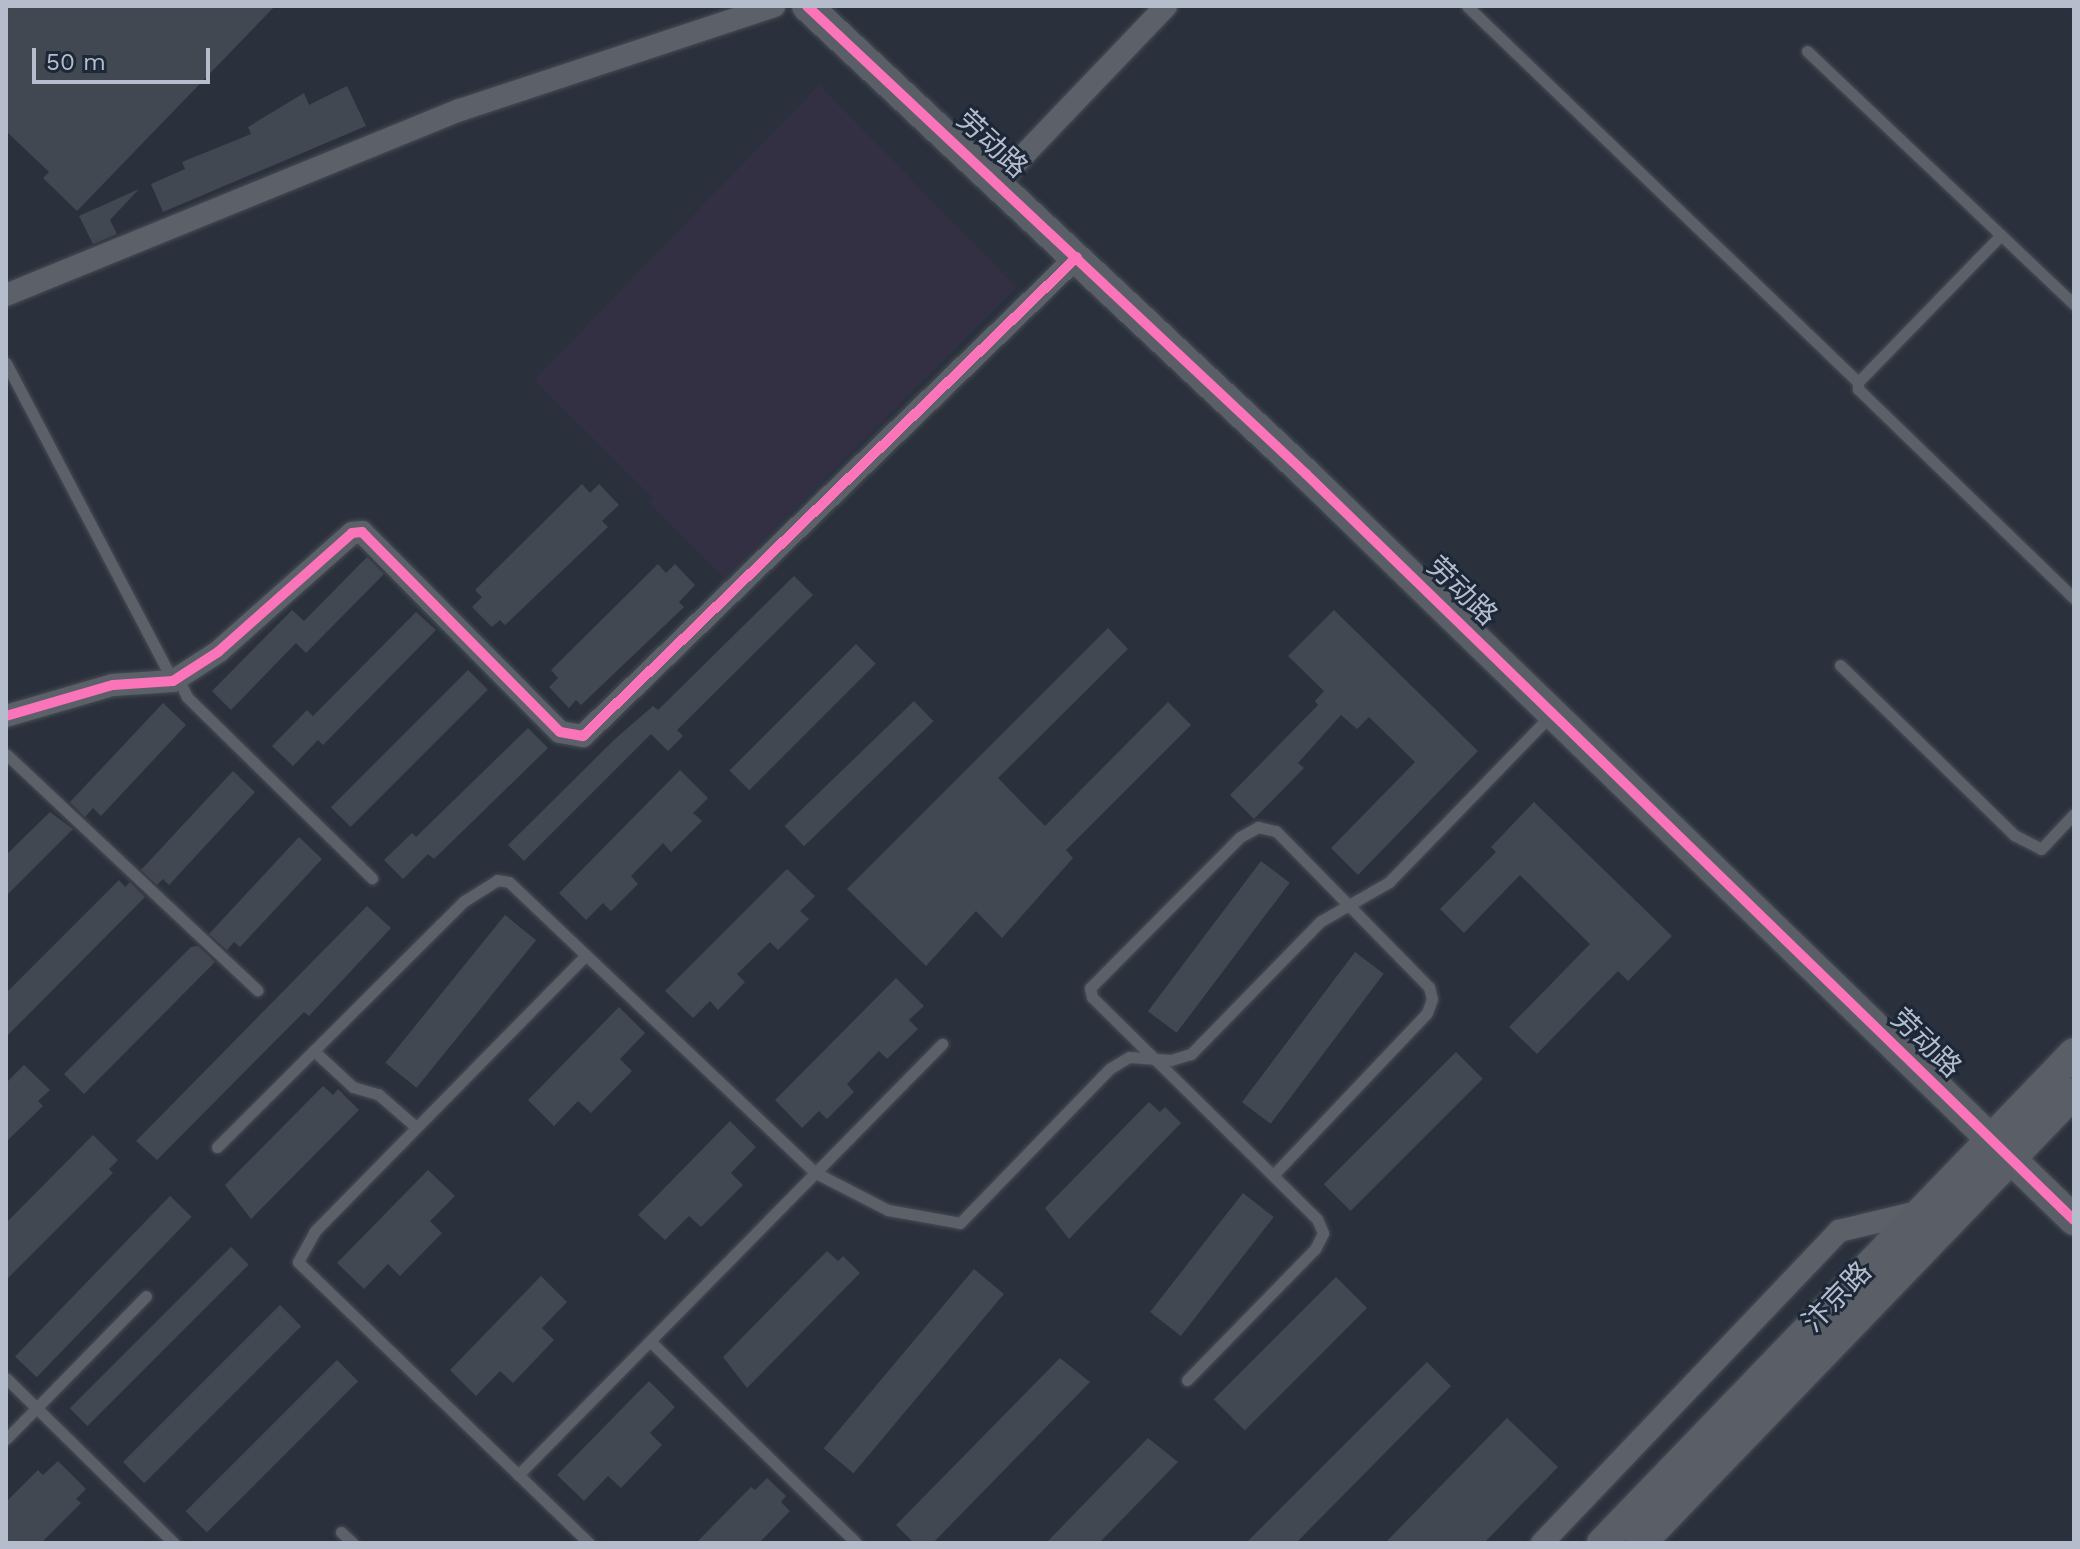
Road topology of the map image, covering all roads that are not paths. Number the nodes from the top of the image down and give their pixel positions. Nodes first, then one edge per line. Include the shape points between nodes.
1 (774, 6) edge
2 (807, 6) edge
3 (1166, 6) edge
4 (1467, 6) edge
5 (1807, 51) dead end
6 (998, 182) junction
7 (2001, 235) junction
8 (1077, 257) junction
9 (6, 295) edge
10 (2074, 304) edge
11 (6, 363) edge
12 (1858, 382) junction
13 (2074, 598) edge
14 (1840, 665) dead end
15 (176, 680) junction
16 (1553, 713) junction
17 (6, 716) edge
18 (6, 754) edge
19 (2074, 814) edge
20 (372, 878) dead end
21 (1349, 904) junction
22 (586, 955) junction
23 (257, 990) dead end
24 (942, 1044) dead end
25 (314, 1051) junction
26 (2074, 1053) edge
27 (1156, 1059) junction
28 (2074, 1093) edge
29 (416, 1127) junction
30 (217, 1147) dead end
31 (2001, 1150) junction
32 (816, 1173) junction
33 (1273, 1175) junction
34 (1918, 1212) junction
35 (2074, 1220) edge
36 (146, 1296) dead end
37 (651, 1342) junction
38 (6, 1378) edge
39 (1187, 1380) dead end
40 (37, 1408) junction
41 (6, 1439) edge
42 (518, 1475) junction
43 (341, 1532) dead end
44 (174, 1543) edge
45 (353, 1543) edge
46 (589, 1543) edge
47 (856, 1543) edge
48 (1542, 1543) edge
49 (1602, 1543) edge
50 (1641, 1543) edge

1 - 9 street via 460,110
2 - 6 street, 劳动路
3 - 6 street
4 - 12 lane
5 - 7 lane
6 - 8 street, 劳动路
7 - 10 lane
7 - 12 lane
8 - 15 street via 583,736 560,732 362,532 352,533 218,652
8 - 16 street, 劳动路
11 - 15 lane
12 - 13 lane via 1858,389
14 - 19 lane via 2014,835 2041,849
15 - 17 street via 113,685
15 - 20 lane via 187,697
16 - 21 lane via 1389,882
16 - 31 street, 劳动路
18 - 23 lane
21 - 27 lane via 1321,921 1191,1054
21 - 27 lane via 1276,831 1258,827 1240,837 1090,988 1092,997
21 - 33 lane via 1429,987 1432,999 1427,1013
22 - 25 lane via 509,882 497,880 464,901
22 - 29 lane
22 - 32 lane
24 - 32 lane
25 - 29 lane via 353,1087 387,1100
25 - 30 lane
26 - 31 street, 汴京路
27 - 32 lane via 1129,1057 1109,1069 960,1223 888,1210
27 - 33 lane
28 - 31 street, 汴京路
29 - 42 lane via 315,1231 298,1262
31 - 34 street, 汴京路
31 - 35 street, 劳动路
31 - 50 street, 汴京路
32 - 37 lane
33 - 39 lane via 1317,1219 1323,1233 1315,1249
34 - 48 street via 1839,1231
34 - 49 street, 汴京路
36 - 40 lane
37 - 42 lane
37 - 47 lane
38 - 40 lane
40 - 41 lane
40 - 44 lane
42 - 46 lane
43 - 45 lane

